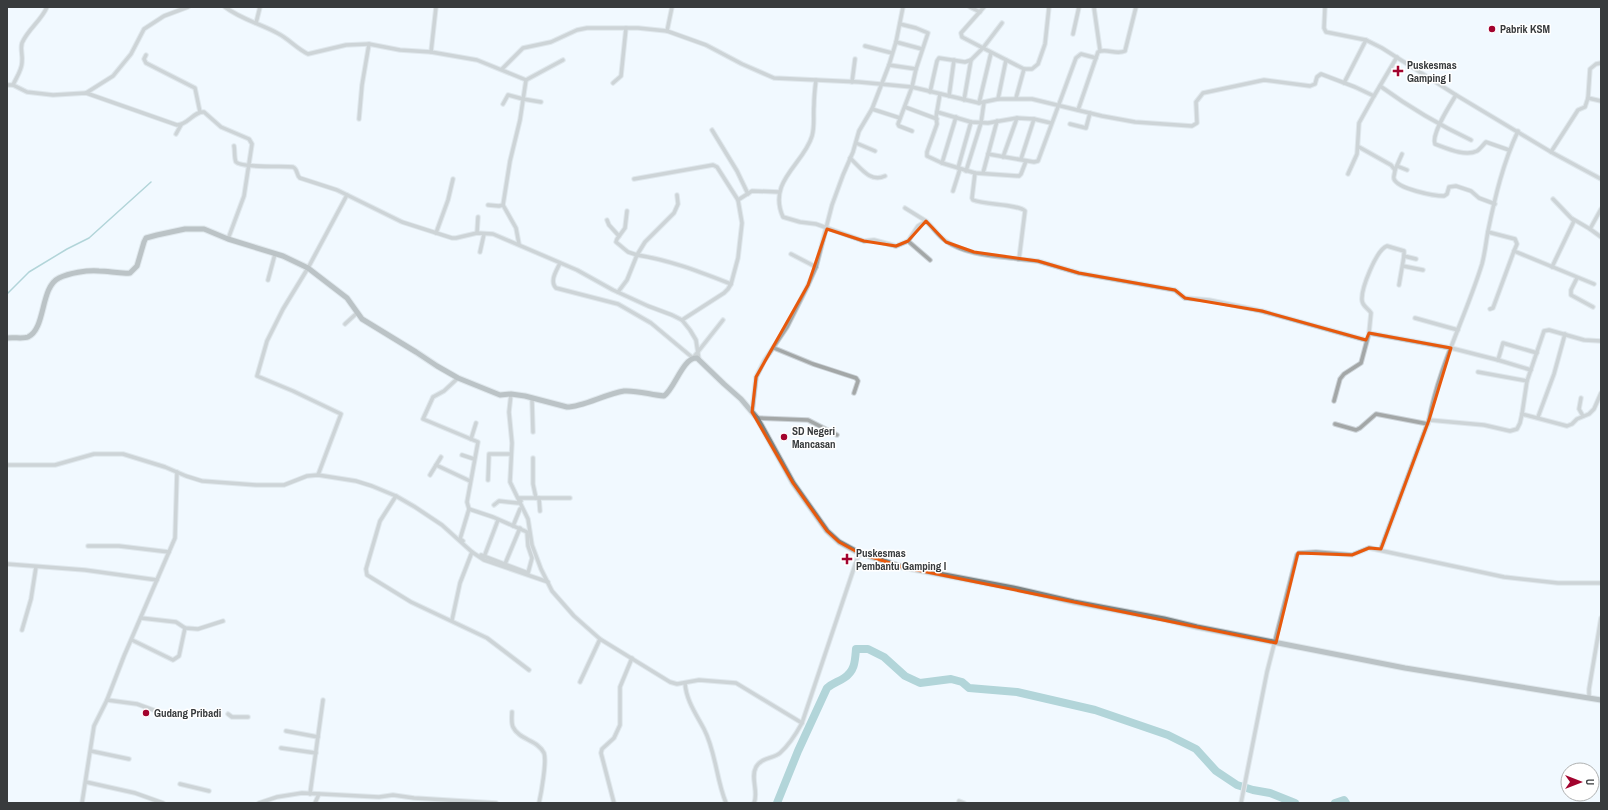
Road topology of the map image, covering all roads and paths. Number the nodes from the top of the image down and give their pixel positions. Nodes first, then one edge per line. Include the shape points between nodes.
1 (47, 7) edge
2 (188, 7) edge
3 (226, 7) edge
4 (260, 7) edge
5 (436, 7) edge
6 (672, 7) edge
7 (903, 7) edge
8 (970, 7) edge
9 (984, 7) edge
10 (1050, 7) edge
11 (1078, 7) edge
12 (1136, 7) edge
13 (1324, 7) edge
14 (1094, 8) dead end
15 (980, 12) junction
16 (256, 23) junction
17 (1002, 23) dead end
18 (900, 24) junction
19 (626, 28) junction
20 (667, 32) junction
21 (1073, 34) dead end
22 (1366, 40) junction
23 (896, 42) junction
24 (370, 44) junction
25 (866, 46) dead end
26 (983, 48) junction
27 (922, 49) junction
28 (1100, 50) junction
29 (431, 52) junction
30 (892, 53) junction
31 (991, 53) junction
32 (146, 55) dead end
33 (1397, 57) junction
34 (1096, 58) junction
35 (855, 59) dead end
36 (563, 60) dead end
37 (954, 60) junction
38 (971, 60) junction
39 (1006, 60) junction
40 (1601, 63) edge
41 (889, 65) junction
42 (502, 69) junction
43 (916, 69) junction
44 (1024, 69) junction
45 (526, 80) junction
46 (816, 80) junction
47 (613, 82) dead end
48 (852, 82) junction
49 (1344, 83) junction
50 (881, 84) junction
51 (7, 85) edge
52 (13, 85) junction
53 (1380, 86) junction
54 (912, 88) junction
55 (930, 92) junction
56 (86, 93) junction
57 (940, 94) junction
58 (1456, 95) junction
59 (949, 96) junction
60 (1374, 96) junction
61 (1016, 98) junction
62 (1588, 98) junction
63 (998, 99) junction
64 (523, 100) junction
65 (964, 100) junction
66 (1601, 100) edge
67 (541, 102) dead end
68 (984, 102) junction
69 (979, 103) junction
70 (503, 104) dead end
71 (1059, 106) junction
72 (905, 107) junction
73 (872, 108) junction
74 (1078, 110) junction
75 (200, 112) junction
76 (937, 112) junction
77 (1090, 113) junction
78 (956, 117) junction
79 (900, 118) junction
80 (1017, 118) junction
81 (360, 119) dead end
82 (936, 119) junction
83 (1034, 119) junction
84 (997, 121) junction
85 (971, 122) junction
86 (981, 123) junction
87 (1051, 124) junction
88 (1070, 124) dead end
89 (181, 125) junction
90 (1440, 125) junction
91 (712, 130) dead end
92 (912, 131) dead end
93 (1518, 132) junction
94 (176, 134) dead end
95 (1471, 140) dead end
96 (856, 143) junction
97 (234, 146) dead end
98 (1359, 147) junction
99 (1509, 150) junction
100 (875, 151) dead end
101 (1551, 152) junction
102 (988, 154) junction
103 (1402, 154) dead end
104 (1003, 157) junction
105 (850, 158) junction
106 (1021, 159) junction
107 (1026, 161) junction
108 (942, 163) junction
109 (249, 166) junction
110 (959, 168) junction
111 (1396, 168) junction
112 (966, 170) junction
113 (1407, 170) dead end
114 (983, 173) junction
115 (975, 174) junction
116 (1348, 174) dead end
117 (885, 176) dead end
118 (634, 178) dead end
119 (453, 179) dead end
120 (1601, 179) edge
121 (953, 191) dead end
122 (779, 192) junction
123 (748, 194) junction
124 (347, 195) junction
125 (677, 195) dead end
126 (1553, 199) dead end
127 (738, 200) junction
128 (1494, 204) junction
129 (503, 205) junction
130 (488, 206) dead end
131 (905, 208) dead end
132 (1601, 209) edge
133 (627, 211) dead end
134 (478, 217) dead end
135 (1574, 219) junction
136 (607, 220) dead end
137 (926, 221) junction
138 (827, 228) junction
139 (1590, 229) junction
140 (1488, 232) junction
141 (436, 233) junction
142 (477, 233) junction
143 (484, 234) junction
144 (619, 236) junction
145 (1601, 237) edge
146 (228, 239) junction
147 (908, 241) junction
148 (519, 244) junction
149 (1514, 251) junction
150 (480, 252) dead end
151 (275, 254) junction
152 (791, 254) dead end
153 (637, 255) junction
154 (1404, 256) junction
155 (1019, 259) junction
156 (1416, 259) dead end
157 (930, 260) dead end
158 (560, 263) junction
159 (816, 266) junction
160 (1403, 266) junction
161 (1552, 267) junction
162 (308, 268) junction
163 (1423, 270) dead end
164 (1577, 278) junction
165 (268, 280) dead end
166 (731, 284) junction
167 (1594, 284) dead end
168 (1399, 286) dead end
169 (618, 292) junction
170 (1593, 307) dead end
171 (1490, 310) dead end
172 (356, 313) junction
173 (1415, 318) dead end
174 (682, 320) junction
175 (723, 320) dead end
176 (345, 324) dead end
177 (1458, 330) junction
178 (1369, 333) junction
179 (1565, 334) junction
180 (7, 338) edge
181 (1366, 340) junction
182 (1601, 341) edge
183 (774, 348) junction
184 (1451, 348) junction
185 (697, 352) junction
186 (1537, 353) junction
187 (693, 358) junction
188 (699, 360) junction
189 (1498, 360) junction
190 (1531, 370) junction
191 (1478, 372) dead end
192 (458, 378) junction
193 (1527, 381) junction
194 (854, 393) dead end
195 (1601, 393) edge
196 (511, 394) junction
197 (1581, 398) dead end
198 (532, 399) junction
199 (1334, 401) dead end
200 (752, 412) junction
201 (1522, 414) junction
202 (1583, 416) junction
203 (1538, 417) junction
204 (757, 418) junction
205 (1428, 422) junction
206 (476, 423) dead end
207 (1335, 424) dead end
208 (533, 432) dead end
209 (837, 435) dead end
210 (471, 439) junction
211 (511, 454) junction
212 (462, 455) dead end
213 (441, 456) dead end
214 (533, 458) dead end
215 (474, 459) junction
216 (7, 465) edge
217 (436, 465) junction
218 (177, 472) junction
219 (318, 475) junction
220 (430, 475) dead end
221 (488, 480) dead end
222 (470, 481) junction
223 (396, 496) junction
224 (537, 498) junction
225 (570, 498) dead end
226 (520, 500) junction
227 (494, 505) dead end
228 (469, 509) junction
229 (520, 509) dead end
230 (540, 511) dead end
231 (498, 520) junction
232 (513, 526) junction
233 (520, 528) junction
234 (88, 546) dead end
235 (1381, 549) junction
236 (169, 552) junction
237 (472, 552) junction
238 (859, 553) junction
239 (484, 557) junction
240 (7, 564) edge
241 (505, 564) junction
242 (36, 567) junction
243 (157, 580) junction
244 (548, 582) junction
245 (1601, 583) edge
246 (141, 618) junction
247 (1601, 618) edge
248 (452, 620) junction
249 (223, 621) dead end
250 (185, 628) junction
251 (22, 630) dead end
252 (600, 639) junction
253 (132, 640) junction
254 (1276, 643) junction
255 (632, 658) junction
256 (529, 670) dead end
257 (580, 682) dead end
258 (685, 683) junction
259 (1589, 698) junction
260 (107, 700) junction
261 (323, 700) dead end
262 (1601, 700) edge
263 (512, 712) dead end
264 (228, 714) dead end
265 (170, 716) dead end
266 (248, 717) dead end
267 (802, 723) junction
268 (286, 731) dead end
269 (318, 737) junction
270 (281, 748) dead end
271 (91, 752) junction
272 (316, 753) junction
273 (129, 758) dead end
274 (86, 782) junction
275 (180, 784) dead end
276 (209, 791) dead end
277 (310, 794) junction
278 (319, 794) junction
279 (959, 801) dead end
280 (82, 803) edge
281 (163, 803) edge
282 (259, 803) edge
283 (315, 803) edge
284 (496, 803) edge
285 (539, 803) edge
286 (614, 803) edge
287 (726, 803) edge
288 (754, 803) edge
289 (964, 803) edge
290 (1241, 803) edge

1 - 52 street via 44,15 24,39 21,46 22,63
2 - 56 street via 164,16 144,29 131,54 113,76
3 - 16 street
4 - 16 street
5 - 29 street
6 - 20 street
7 - 18 street
8 - 15 street
9 - 15 street
10 - 44 street via 1045,44 1038,64 1032,69
11 - 21 street
12 - 28 street via 1125,51 1119,53
13 - 22 street via 1326,32
14 - 28 street
15 - 26 street via 961,36
16 - 24 street via 281,34 308,54 346,45
17 - 26 street
18 - 23 street
18 - 27 street via 927,32
19 - 20 street
19 - 42 street via 577,30 551,42 523,48
19 - 47 street via 621,76
20 - 46 street via 706,45 774,78
22 - 33 street
22 - 49 street
23 - 27 street
23 - 30 street
24 - 29 street via 400,50
24 - 81 street via 362,85
25 - 30 street
26 - 31 street
26 - 38 street
27 - 43 street
28 - 34 street
29 - 42 street via 477,60
30 - 41 street
31 - 39 street
31 - 69 street
32 - 75 street via 146,63 195,88
33 - 53 street
33 - 58 street
34 - 71 street via 1078,55
34 - 74 street
35 - 48 street
36 - 45 street
37 - 38 street
37 - 55 street via 939,58
37 - 59 street
38 - 65 street
39 - 44 street
39 - 63 street
40 - 62 street via 1590,69
41 - 43 street
41 - 50 street
42 - 45 street
43 - 54 street
44 - 61 street
45 - 64 street
46 - 48 street
46 - 122 street via 813,135
48 - 50 street
49 - 60 street
49 - 77 street via 1321,74 1313,86 1264,80 1203,93 1196,102 1196,122 1192,126 1135,122
50 - 54 street
50 - 73 street
51 - 52 street
52 - 56 street via 27,92
53 - 60 street
53 - 90 street
54 - 55 street
54 - 72 street
55 - 57 street
56 - 89 street
57 - 59 street
57 - 76 street
58 - 90 street
58 - 93 street
59 - 65 street
60 - 98 street via 1359,123
61 - 63 street
61 - 71 street
62 - 66 street
62 - 101 street via 1585,107 1578,110
63 - 68 street
64 - 67 street
64 - 70 street via 508,95
64 - 129 street
65 - 69 street
68 - 69 street
68 - 86 street
71 - 74 street
71 - 87 street
72 - 79 street
72 - 82 street
73 - 79 street
73 - 96 street
74 - 77 street
75 - 89 street
75 - 109 street via 206,112 224,130 251,141
76 - 78 street
76 - 82 street
77 - 88 street via 1086,128
78 - 85 street
78 - 108 street
79 - 92 street via 899,126
80 - 83 street
80 - 84 street
80 - 104 street
82 - 108 street via 937,124 927,156
83 - 87 street
83 - 106 street
84 - 86 street
84 - 102 street
85 - 86 street
85 - 110 street
86 - 112 street
87 - 107 street via 1038,161
89 - 94 street
90 - 95 street
90 - 99 street via 1434,139 1435,144 1459,152 1472,152 1486,142
91 - 123 street
93 - 99 street
93 - 101 street
96 - 100 street
96 - 105 street
97 - 109 street via 236,161
98 - 111 street
98 - 116 street
99 - 128 street
101 - 120 street
102 - 104 street
102 - 114 street
103 - 111 street
104 - 106 street
105 - 117 street via 872,178
105 - 138 street via 832,206
106 - 107 street
107 - 114 street via 1020,176
108 - 110 street
109 - 124 street via 293,167 300,178
109 - 146 street via 244,196
110 - 112 street
110 - 121 street
111 - 113 street
111 - 128 street via 1395,181 1409,190 1441,196 1447,194 1450,186 1456,186 1471,190 1479,198
112 - 115 street
114 - 115 street
115 - 155 street via 973,200 1021,208 1025,211
118 - 127 street via 713,165 717,167
119 - 141 street
122 - 123 street via 752,191
122 - 138 street via 783,217
123 - 127 street
124 - 141 street via 402,222
124 - 162 street
125 - 153 street via 678,204 674,213 645,242
126 - 135 street
127 - 166 street via 742,223 738,258
128 - 140 street
129 - 130 street
129 - 148 street via 516,228
131 - 137 street
132 - 139 street
133 - 144 street via 625,228
134 - 142 street
135 - 139 street
135 - 161 street via 1574,224
136 - 144 street
137 - 147 street via 918,226
137 - 155 street via 946,242 959,248
138 - 147 street via 864,241 874,240 896,246
138 - 159 street
139 - 145 street
140 - 149 street via 1515,239 1517,244
140 - 177 street via 1482,264
141 - 142 street via 456,238
142 - 143 street
143 - 148 street via 493,234
143 - 150 street
144 - 153 street via 618,244
146 - 151 street
146 - 180 street via 204,229 194,228 150,236 144,242 137,266 130,273 97,270 54,280 34,332 28,337
147 - 157 street
148 - 158 street
149 - 161 street
149 - 171 street via 1493,308
151 - 162 street
151 - 165 street
152 - 159 street
153 - 166 street via 658,258
153 - 169 street via 627,280
154 - 156 street
154 - 160 street
154 - 178 street via 1404,251 1384,247 1372,267 1362,296 1362,302 1371,313
155 - 181 street via 1175,290 1185,298 1209,300 1262,311
158 - 169 street
158 - 187 street via 553,280 556,288 618,304 667,334
159 - 183 street
160 - 163 street
160 - 168 street
161 - 164 street
162 - 172 street via 347,298
162 - 219 street via 267,341 257,376 341,414
164 - 167 street
164 - 170 street via 1571,295
166 - 174 street via 724,293
169 - 174 street
172 - 176 street
172 - 192 street
173 - 177 street
174 - 185 street via 696,340
175 - 185 street
177 - 184 street
178 - 181 street
178 - 184 street
179 - 182 street via 1584,340
179 - 186 street via 1544,331
179 - 203 street
181 - 199 street via 1362,363 1340,379
183 - 194 street via 856,378 858,382
183 - 200 street via 756,377
184 - 189 street
184 - 205 street
185 - 187 street
185 - 188 street
186 - 189 street via 1503,343
186 - 190 street
187 - 188 street
187 - 198 street via 664,396 625,391 573,407
188 - 200 street
189 - 190 street
190 - 193 street
191 - 193 street
192 - 196 street via 500,395
192 - 210 street via 433,397 423,419
193 - 201 street
195 - 202 street via 1594,409
196 - 198 street
196 - 211 street
197 - 202 street via 1579,409
198 - 208 street
200 - 204 street
201 - 203 street
201 - 205 street via 1517,428 1510,431 1484,425
202 - 203 street via 1572,424 1563,426
204 - 209 street via 808,420
204 - 238 street via 793,483 827,530 839,542
205 - 207 street via 1376,414 1357,430
205 - 235 street
206 - 210 street
210 - 215 street via 478,442
211 - 221 street via 489,456
211 - 226 street via 510,482
212 - 215 street
213 - 217 street
214 - 224 street via 533,484
215 - 222 street
216 - 218 street via 55,465 94,454 123,454
217 - 220 street
217 - 222 street
218 - 219 street via 202,481 256,485 284,485
218 - 236 street via 175,538
219 - 223 street via 372,486
222 - 228 street via 467,502
223 - 237 street via 442,525
223 - 248 street via 380,521 366,573 411,602
224 - 225 street
224 - 226 street
224 - 230 street
226 - 227 street via 518,503 499,501
226 - 244 street via 528,520 540,569
228 - 231 street
228 - 239 street via 460,539
229 - 232 street
231 - 232 street
231 - 239 street
232 - 233 street
233 - 241 street
233 - 241 street via 528,534 532,558 528,572
234 - 236 street via 119,546
235 - 245 street via 1504,577 1558,583
235 - 254 street via 1369,548 1352,555 1299,553
236 - 243 street
237 - 244 street via 484,560
237 - 248 street via 460,583
238 - 254 street via 909,568
238 - 267 street
239 - 241 street
240 - 242 street
242 - 243 street via 85,570
242 - 251 street via 31,600
243 - 246 street
244 - 252 street via 552,591 574,616
246 - 250 street via 176,622
246 - 253 street
247 - 259 street
248 - 256 street via 487,638
249 - 250 street via 198,629
250 - 253 street via 177,659 170,659
252 - 255 street
252 - 257 street
253 - 260 street
254 - 259 street via 1405,668
254 - 290 street via 1267,672
255 - 258 street via 670,682
255 - 286 street via 620,687 620,725 614,738 602,748 601,753
258 - 267 street via 699,680 736,683
258 - 287 street via 690,704 710,743
259 - 262 street
260 - 265 street via 137,704
260 - 271 street via 94,726
261 - 269 street
263 - 285 street via 515,730 524,738 538,744 544,753
264 - 266 street via 232,717
267 - 288 street via 793,739 779,754 762,760 756,767
268 - 269 street
269 - 272 street
270 - 272 street
271 - 273 street
271 - 274 street
272 - 277 street
274 - 280 street
274 - 281 street via 135,793
275 - 276 street
277 - 278 street
277 - 282 street via 288,795
278 - 283 street
278 - 284 street via 379,797 393,794 414,798
279 - 289 street

